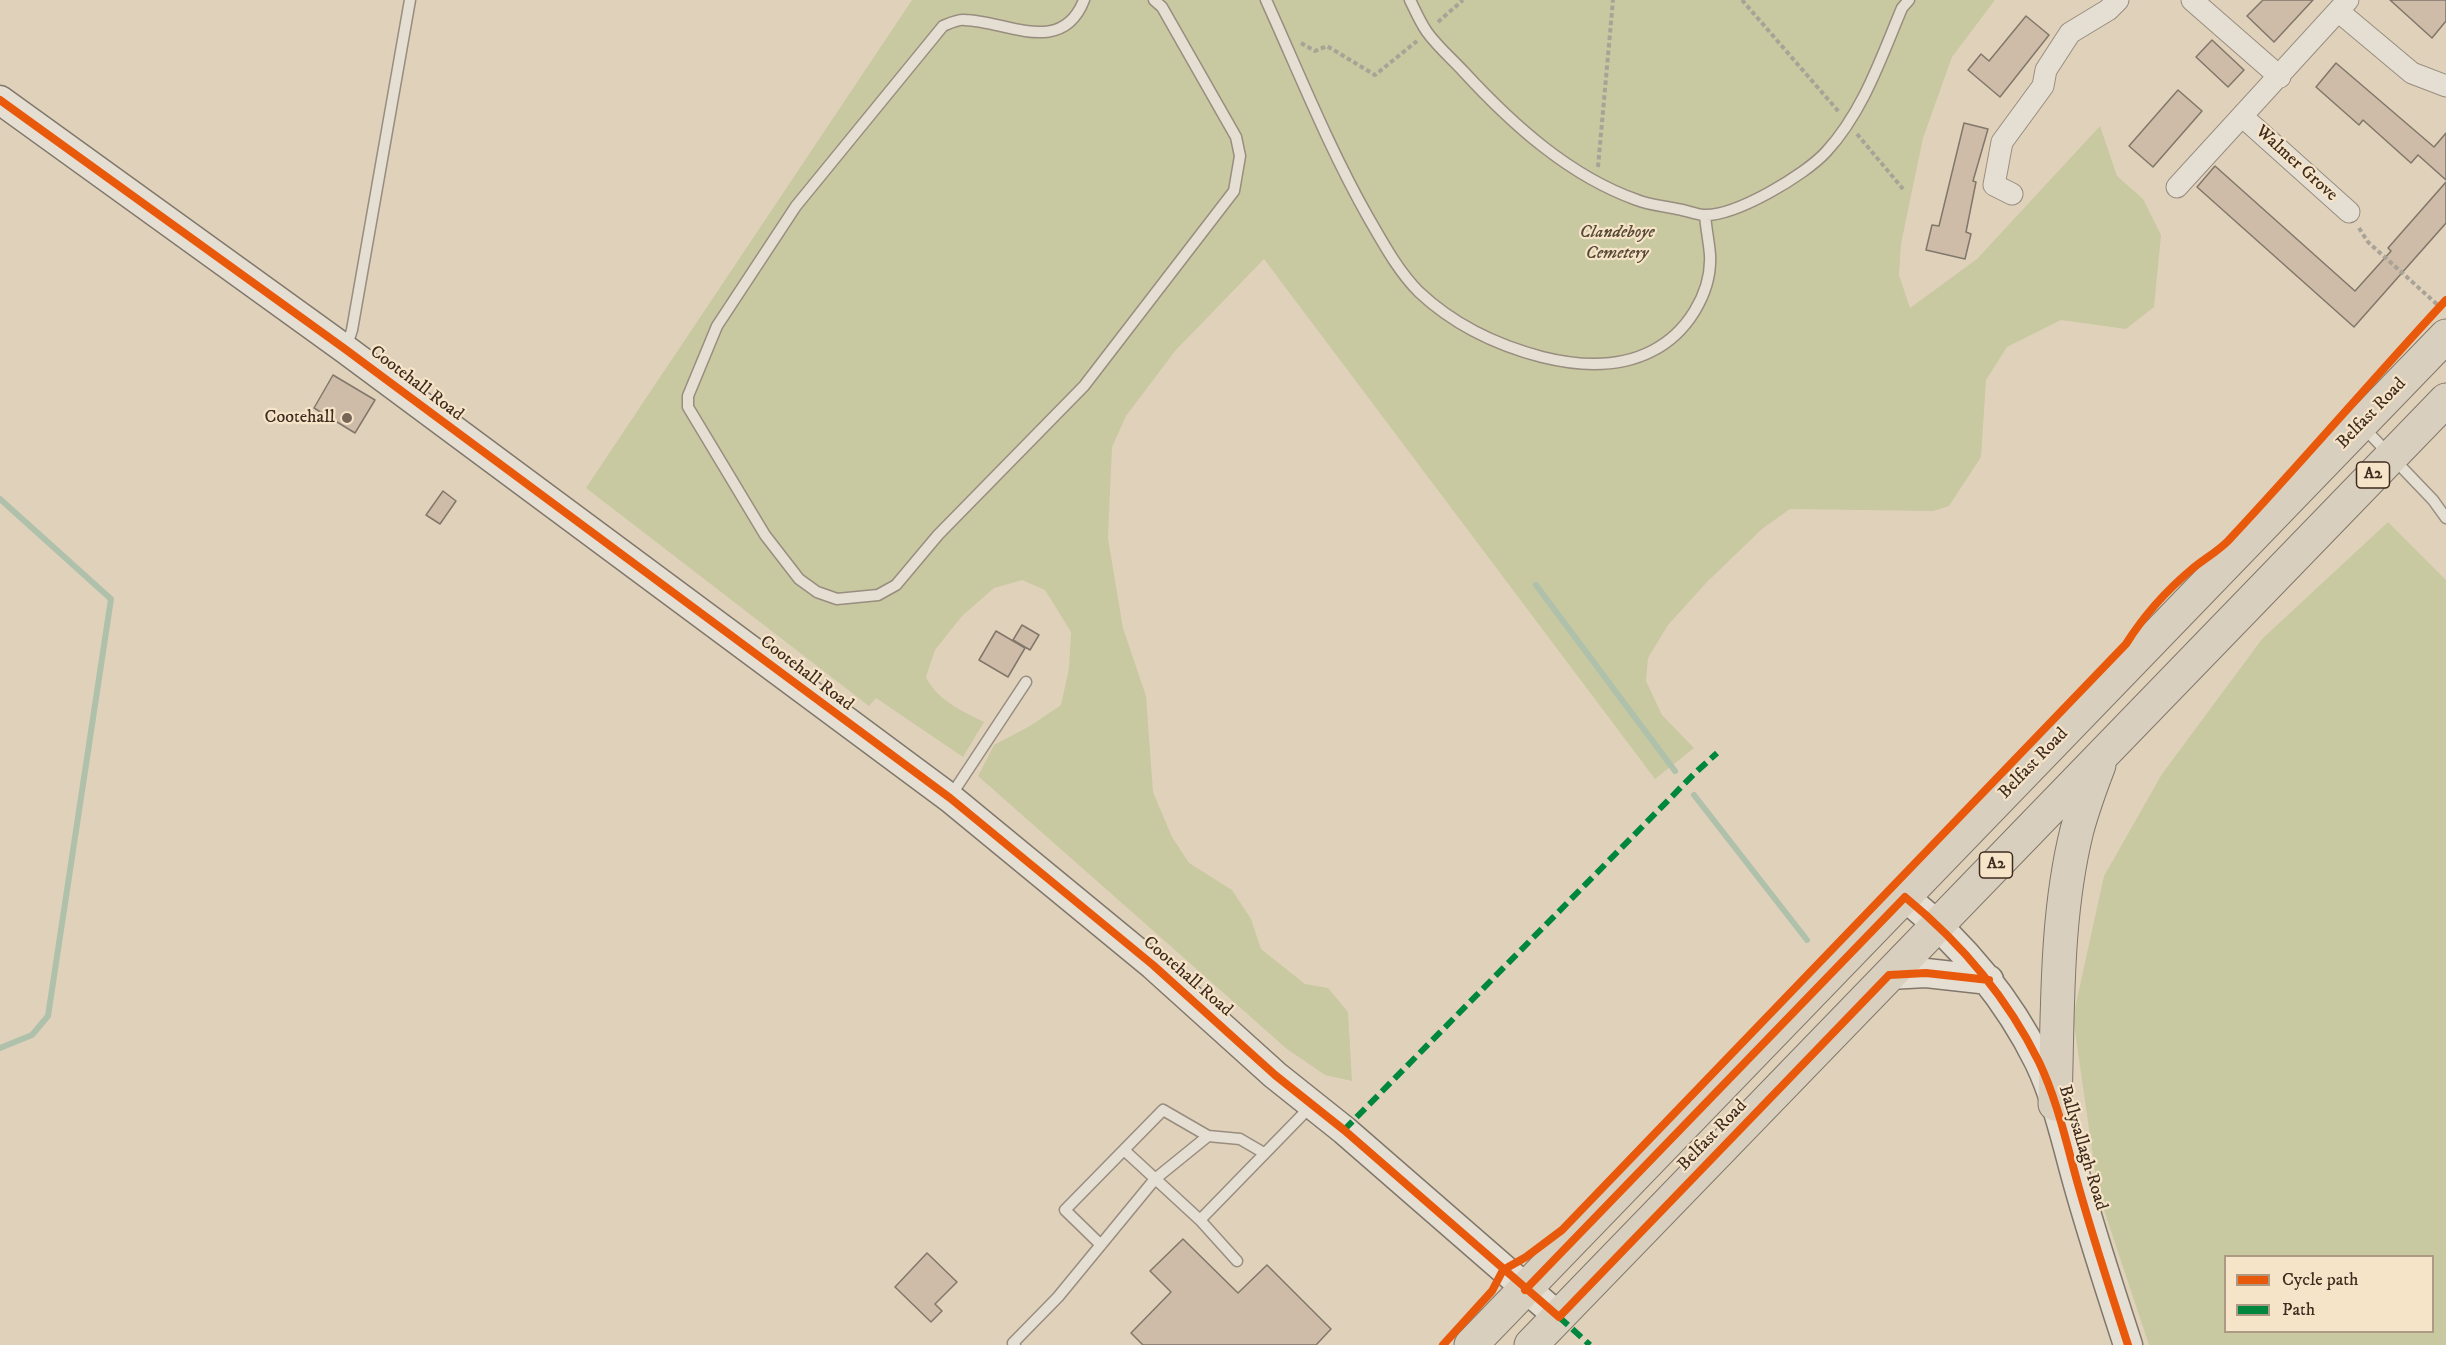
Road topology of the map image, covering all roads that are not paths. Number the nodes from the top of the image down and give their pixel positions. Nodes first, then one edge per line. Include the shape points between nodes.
1 (410, 0) edge
2 (1084, 0) edge
3 (1154, 0) edge
4 (1266, 0) edge
5 (1410, 0) edge
6 (1909, 0) edge
7 (2118, 0) edge
8 (2192, 0) edge
9 (2343, 6) edge
10 (2280, 77) junction
11 (2446, 86) edge
12 (0, 100) edge
13 (2243, 117) junction
14 (2177, 187) dead end
15 (2012, 194) dead end
16 (2349, 212) road end
17 (1705, 215) junction
18 (2439, 328) edge
19 (345, 349) junction
20 (2446, 400) edge
21 (2361, 425) junction
22 (2392, 455) junction
23 (2446, 518) edge
24 (1026, 682) dead end
25 (2102, 754) junction
26 (950, 798) junction
27 (1905, 897) junction
28 (1938, 924) junction
29 (1889, 975) junction
30 (1989, 980) junction
31 (1313, 1104) junction
32 (2055, 1104) junction
33 (1208, 1136) junction
34 (1124, 1150) junction
35 (1264, 1153) junction
36 (1155, 1179) junction
37 (1200, 1221) junction
38 (1101, 1245) junction
39 (1237, 1261) dead end
40 (1526, 1290) junction
41 (1559, 1317) junction
42 (1015, 1345) edge
43 (1471, 1345) edge
44 (1531, 1345) edge
45 (2128, 1345) edge

1 - 19 lane via 352,330
2 - 3 lane via 1066,23 1051,32 1038,34 963,19 943,26 810,189 717,326 688,396 688,407 765,535 799,579 817,592 837,599 855,598 878,595 896,585 938,535 1084,386 1234,191 1240,156 1236,137 1162,7
4 - 17 lane via 1344,174 1387,250 1418,291 1483,337 1556,360 1610,364 1660,347 1683,328 1701,302 1710,258
5 - 17 lane via 1427,32 1495,105 1545,148 1597,182 1638,201
6 - 17 lane via 1863,99 1826,152 1774,191
7 - 15 street via 2070,33 2046,70 2043,86 2002,142 1994,185
8 - 10 street
9 - 10 street, Walmer Grove
9 - 11 street, Walmer Grove via 2412,73
10 - 13 street, Walmer Grove
12 - 19 street, Cootehall Road
13 - 14 street, Walmer Grove
13 - 16 street, Walmer Grove
18 - 21 highway, Belfast Road / A2
19 - 26 street, Cootehall Road
20 - 22 highway, Belfast Road / A2
21 - 22 lane
21 - 27 highway, Belfast Road / A2
22 - 23 lane
22 - 25 highway, Belfast Road / A2
24 - 26 lane
25 - 28 highway, Belfast Road / A2
25 - 32 highway via 2077,832 2068,885 2061,945
26 - 31 street, Cootehall Road via 1153,965 1275,1075
27 - 28 street, Ballysallagh Road
27 - 40 highway, Belfast Road / A2
28 - 29 highway, Belfast Road / A2
28 - 30 street, Ballysallagh Road
29 - 30 street via 1926,973
29 - 41 highway, Belfast Road / A2
30 - 32 street, Ballysallagh Road via 2039,1063
31 - 35 lane
31 - 40 street, Cootehall Road
32 - 45 street, Ballysallagh Road
33 - 34 lane via 1163,1110
33 - 35 lane via 1240,1139
33 - 36 lane
34 - 36 lane
34 - 38 lane via 1065,1210
35 - 37 lane
36 - 37 lane
36 - 38 lane
37 - 39 lane
38 - 42 lane via 1058,1297 1013,1342
40 - 41 street, Cootehall Road
40 - 43 highway, Belfast Road / A2
41 - 44 highway, Belfast Road / A2

